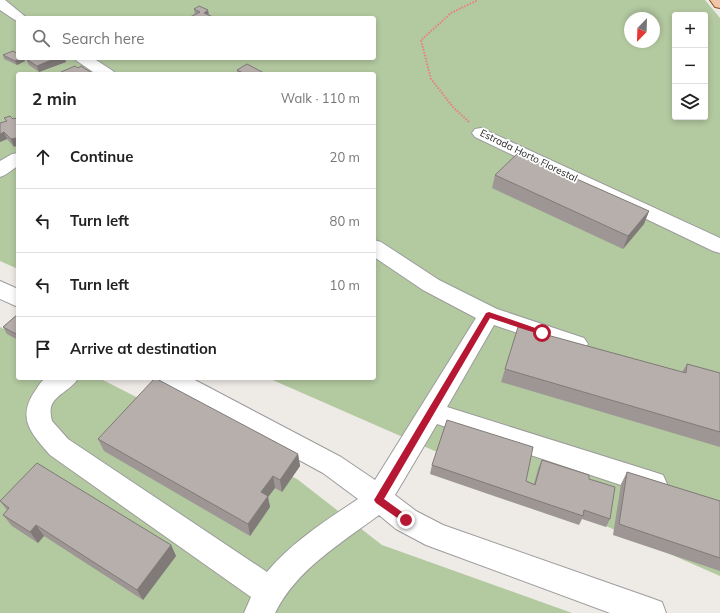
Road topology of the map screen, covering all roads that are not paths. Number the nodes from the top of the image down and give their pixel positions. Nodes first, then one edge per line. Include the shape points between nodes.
1 (717, 0) edge
2 (0, 3) edge
3 (720, 4) edge
4 (17, 16) edge
5 (85, 60) edge
6 (104, 72) edge
7 (481, 133) road end
8 (16, 159) edge
9 (0, 171) edge
10 (720, 246) edge
11 (376, 248) edge
12 (0, 289) edge
13 (16, 298) edge
14 (489, 315) junction
15 (598, 351) edge
16 (63, 380) edge
17 (173, 380) edge
18 (430, 412) junction
19 (674, 490) edge
20 (378, 500) junction
21 (265, 602) edge
22 (650, 613) edge

1 - 3 main road
2 - 4 street
5 - 6 street
7 - 10 street, Estrada Horto Florestal
8 - 9 street
11 - 14 street via 431,285
12 - 13 street
14 - 15 street
14 - 18 street
16 - 21 street via 49,390 39,405 39,424 59,446
17 - 20 street via 304,449 352,478
18 - 19 street
18 - 20 street
20 - 21 street via 307,551 289,568
20 - 22 street via 406,520 436,536

